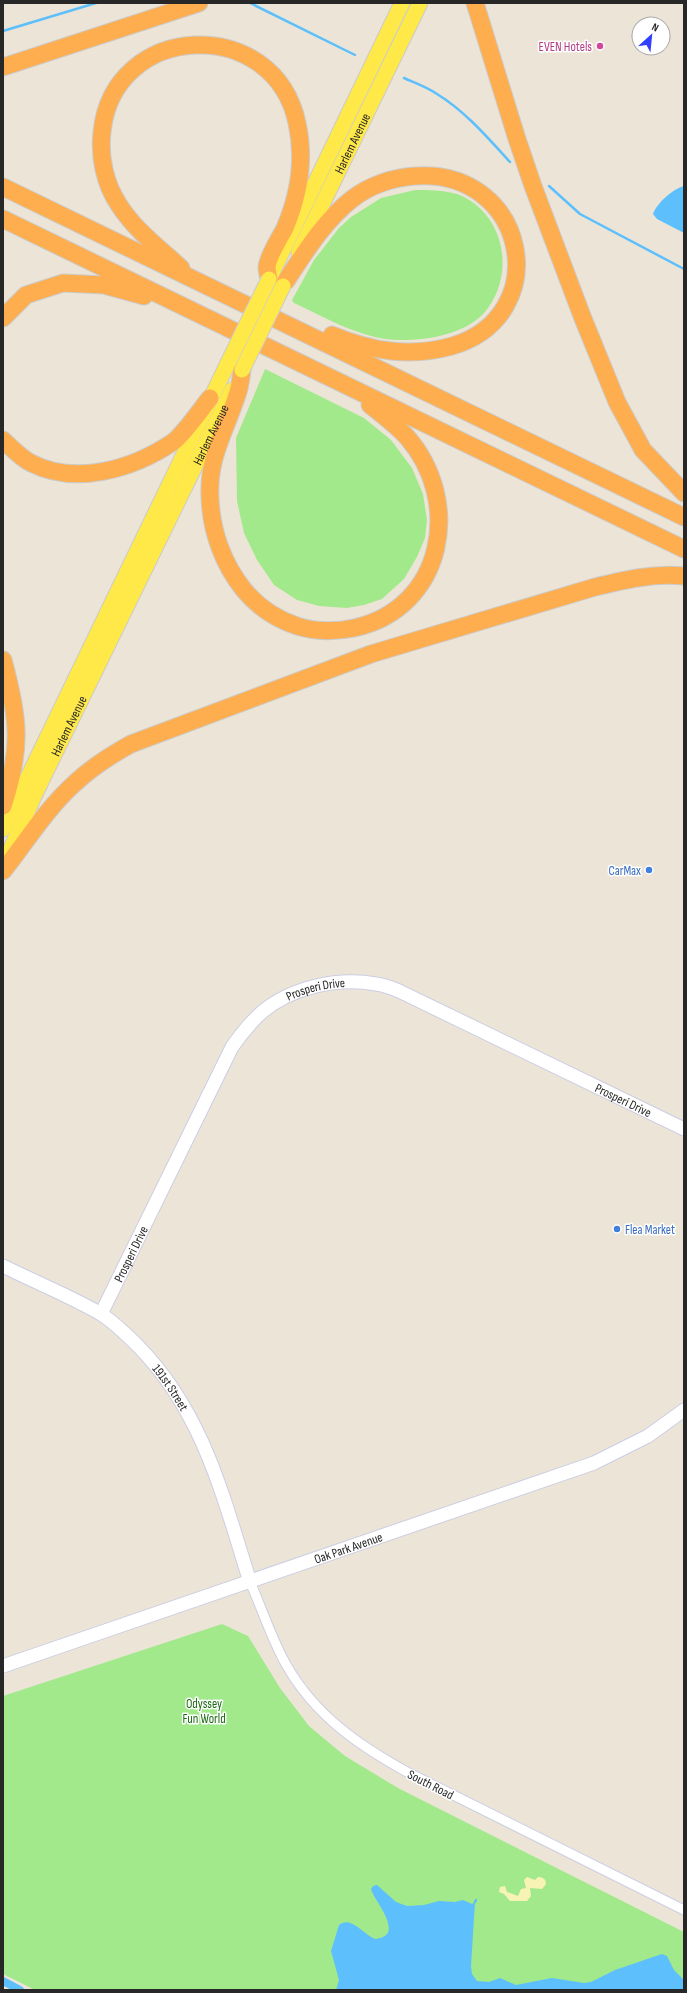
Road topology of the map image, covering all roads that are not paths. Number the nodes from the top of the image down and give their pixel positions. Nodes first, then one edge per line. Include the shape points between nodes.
1 (200, 3) edge
2 (402, 3) edge
3 (420, 3) edge
4 (475, 3) edge
5 (3, 67) edge
6 (3, 187) edge
7 (3, 219) edge
8 (279, 282) junction
9 (200, 284) junction
10 (190, 310) junction
11 (3, 318) edge
12 (285, 323) junction
13 (235, 366) junction
14 (340, 382) junction
15 (210, 398) junction
16 (3, 440) edge
17 (684, 494) edge
18 (684, 517) edge
19 (684, 549) edge
20 (684, 576) edge
21 (3, 660) edge
22 (3, 806) edge
23 (3, 830) edge
24 (3, 867) edge
25 (3, 871) edge
26 (684, 1129) edge
27 (3, 1266) edge
28 (101, 1314) junction
29 (684, 1410) edge
30 (250, 1582) junction
31 (3, 1666) edge
32 (684, 1910) edge

1 - 5 highway
2 - 8 main road, Harlem Avenue
3 - 8 main road, Harlem Avenue
4 - 17 highway via 529,173 617,402 643,450
6 - 9 highway
7 - 10 highway
8 - 9 highway via 267,266 292,208 298,185 301,166 300,142 295,114 280,84 258,62 226,47 190,44 157,54 137,66 124,79 106,113 101,150 112,192 124,214
8 - 12 highway via 344,206 372,188 409,176 425,175 453,179 481,192 504,217 515,250 515,277 502,310 480,333 455,345 413,352 383,351 351,343 303,323
8 - 13 main road, Harlem Avenue, bridge
9 - 12 highway
10 - 11 highway via 104,285 63,283 26,295
10 - 14 highway
12 - 18 highway
13 - 14 highway via 238,394 216,448 212,470 211,518 217,539 232,573 257,604 287,623 314,630 346,630 375,621 407,599 422,582 432,562 440,523 435,487 426,465 413,445 391,421
13 - 15 main road, Harlem Avenue
13 - 24 main road, Harlem Avenue
14 - 19 highway
15 - 16 highway via 174,441 129,465 89,474 60,473 31,463
15 - 23 main road, Harlem Avenue
20 - 25 highway via 655,575 610,584 370,654 131,744 75,783 57,801
21 - 22 highway via 14,697 17,736 15,765
26 - 28 street, Prosperi Drive via 399,991 376,984 353,982 329,983 306,988 283,998 263,1011 232,1047
27 - 28 street, 191st Street
28 - 30 street, 191st Street via 153,1362 187,1411 214,1467
29 - 30 street, Oak Park Avenue via 648,1436 594,1464
30 - 31 street, Oak Park Avenue
30 - 32 street, South Road via 286,1666 309,1699 336,1726 370,1751 407,1772

